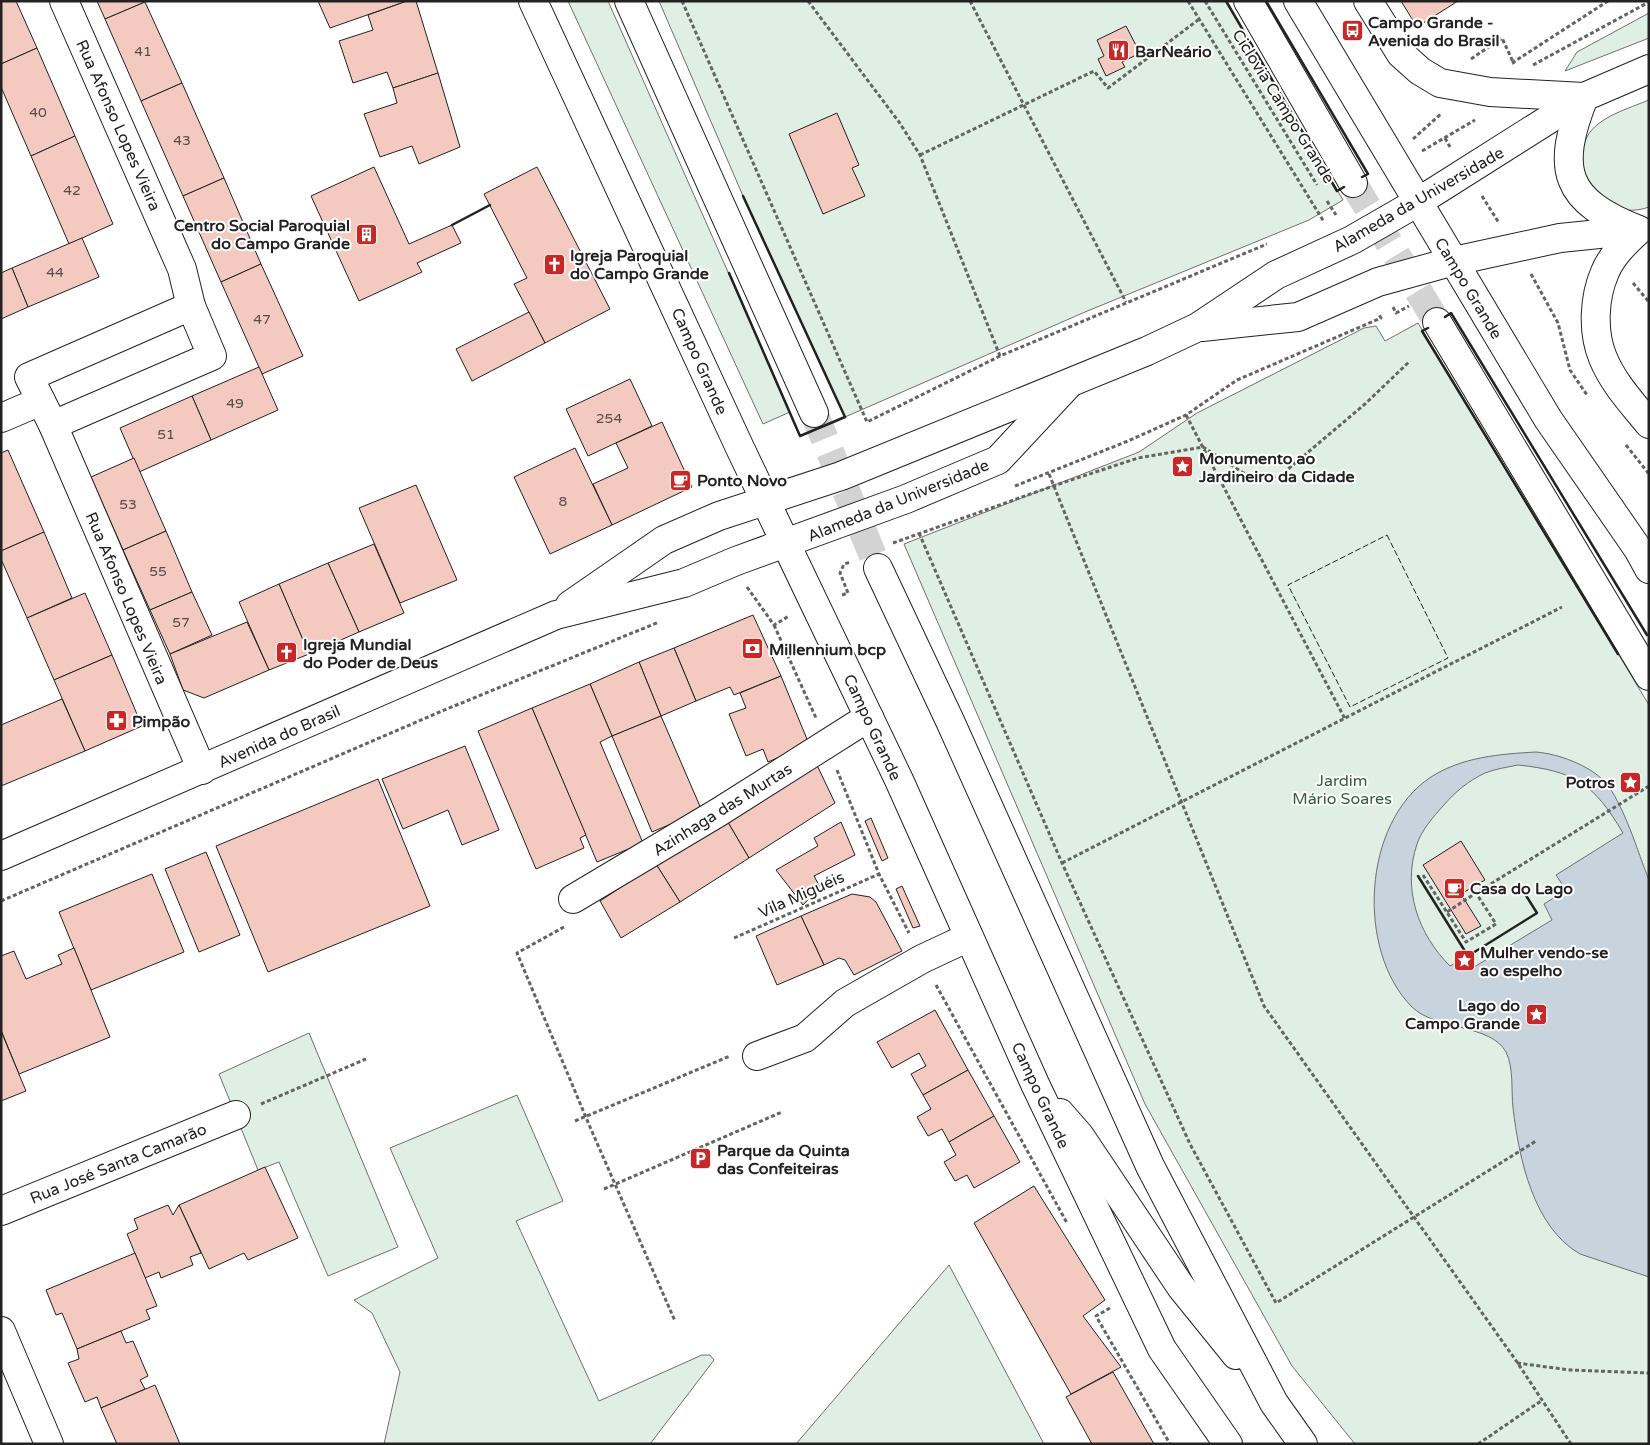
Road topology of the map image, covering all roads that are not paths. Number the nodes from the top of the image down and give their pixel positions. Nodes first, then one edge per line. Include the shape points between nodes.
1 (64, 1) edge
2 (533, 1) edge
3 (629, 1) edge
4 (1248, 1) edge
5 (1298, 1) edge
6 (1368, 1) edge
7 (1649, 69) edge
8 (1584, 97) junction
9 (1352, 183) tunnel mouth
10 (1418, 202) junction
11 (1644, 228) edge
12 (1454, 261) junction
13 (191, 306) junction
14 (1437, 322) tunnel mouth
15 (1198, 328) junction
16 (1068, 385) junction
17 (41, 401) junction
18 (814, 413) tunnel mouth
19 (1, 418) edge
20 (1649, 424) edge
21 (53, 425) junction
22 (766, 500) junction
23 (786, 544) junction
24 (882, 557) tunnel mouth
25 (1649, 569) edge
26 (556, 615) junction
27 (1649, 676) edge
28 (869, 717) junction
29 (202, 770) junction
30 (1, 856) edge
31 (573, 899) dead end
32 (970, 937) junction
33 (746, 1054) road end
34 (1035, 1084) junction
35 (236, 1115) road end
36 (1, 1211) edge
37 (1, 1331) edge
38 (1274, 1403) junction
39 (49, 1444) edge
40 (1228, 1444) edge
41 (1303, 1444) edge

1 - 13 main road, Rua Afonso Lopes Vieira via 182,269
2 - 22 main road, Campo Grande
3 - 18 main road
4 - 9 main road
5 - 10 main road, Campo Grande
6 - 8 main road via 1401,54 1440,83 1490,92
7 - 8 main road, Alameda da Universidade
8 - 10 main road, Alameda da Universidade
8 - 11 main road via 1568,149 1574,186 1598,211
10 - 12 main road, Campo Grande
10 - 15 main road, Alameda da Universidade via 1338,247 1276,275
11 - 12 main road, Alameda da Universidade via 1560,238
11 - 20 main road via 1619,250 1605,271 1597,301 1596,328 1602,357 1615,380
12 - 15 main road, Alameda da Universidade via 1378,282 1298,317
12 - 25 main road, Campo Grande via 1548,419
13 - 17 main road, Rua Afonso Lopes Vieira via 30,377
13 - 21 main road, Rua Afonso Lopes Vieira via 212,356
14 - 27 main road
15 - 16 main road, Alameda da Universidade
16 - 22 main road, Alameda da Universidade via 968,422 841,476
16 - 23 main road, Alameda da Universidade via 998,460
17 - 19 main road
17 - 21 main road, Rua Afonso Lopes Vieira
21 - 29 main road, Rua Afonso Lopes Vieira
22 - 23 main road, Campo Grande
22 - 26 main road, Avenida do Brasil via 664,540
23 - 26 main road, Avenida do Brasil via 684,583
23 - 28 main road, Campo Grande
24 - 38 main road via 954,730 1150,1166
26 - 29 main road, Avenida do Brasil
28 - 31 main road, Azinhaga das Murtas
28 - 32 main road, Campo Grande
29 - 30 main road, Avenida do Brasil
32 - 33 main road via 922,959 845,1003 805,1038
32 - 34 main road, Campo Grande
34 - 38 main road via 1080,1136 1181,1287
34 - 40 main road, Campo Grande via 1162,1349
35 - 36 main road, Rua José Santa Camarão
37 - 39 main road
38 - 41 main road

